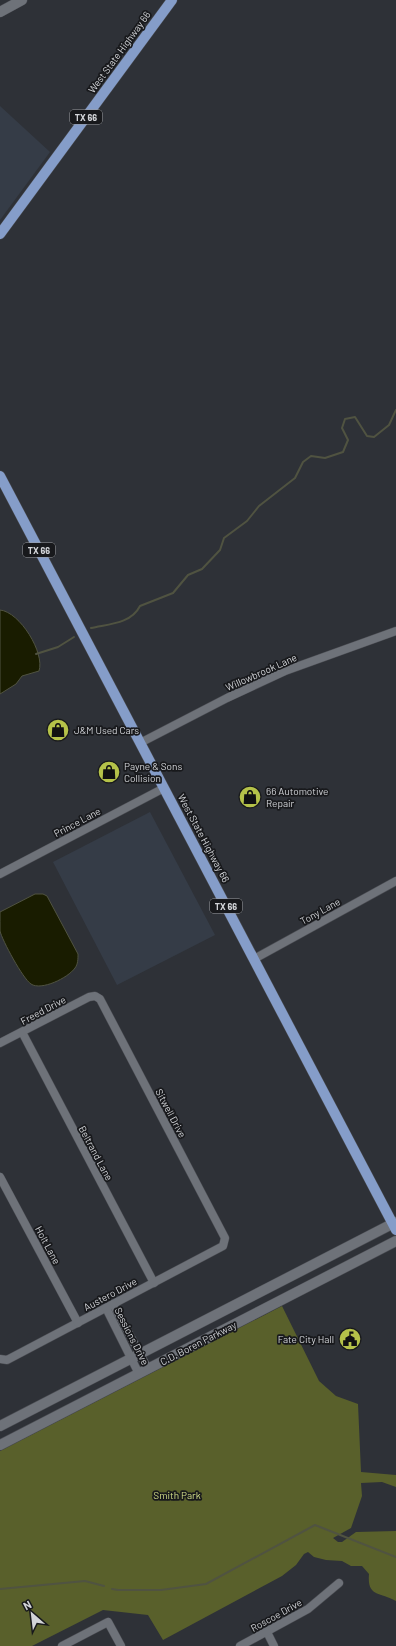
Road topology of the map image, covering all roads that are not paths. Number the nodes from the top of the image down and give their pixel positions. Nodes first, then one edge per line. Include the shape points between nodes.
1 (22, 0) edge
2 (172, 0) edge
3 (0, 12) edge
4 (0, 234) edge
5 (0, 476) edge
6 (396, 631) edge
7 (140, 743) junction
8 (164, 788) junction
9 (0, 874) edge
10 (396, 881) edge
11 (254, 959) junction
12 (95, 996) joint
13 (22, 1032) junction
14 (0, 1043) edge
15 (0, 1177) edge
16 (395, 1225) edge
17 (396, 1241) edge
18 (225, 1242) joint
19 (298, 1273) junction
20 (154, 1283) junction
21 (306, 1288) junction
22 (110, 1306) junction
23 (78, 1323) junction
24 (136, 1357) junction
25 (1, 1359) edge
26 (144, 1371) junction
27 (0, 1426) edge
28 (0, 1445) edge
29 (339, 1583) dead end
30 (266, 1632) junction
31 (62, 1646) edge
32 (121, 1646) edge
33 (240, 1646) edge
34 (274, 1646) edge

1 - 3 street
2 - 4 main road, West State Highway 66 / TX 66
5 - 7 main road, West State Highway 66 / TX 66
6 - 7 street, Willowbrook Lane via 285,671
7 - 8 main road, West State Highway 66 / TX 66
8 - 9 street, Prince Lane
8 - 11 main road, West State Highway 66 / TX 66
10 - 11 street, Tony Lane
11 - 16 main road, West State Highway 66 / TX 66
12 - 13 street, Freed Drive
12 - 18 street, Sitwell Drive via 100,999
13 - 14 street, Freed Drive
13 - 20 street, Beltrand Lane
15 - 23 street, Holt Lane
16 - 19 street, C.D. Boren Parkway
17 - 21 street, C.D. Boren Parkway
18 - 20 street, Austero Drive via 223,1246
19 - 21 street
19 - 24 street, C.D. Boren Parkway
20 - 22 street, Austero Drive
21 - 26 street, C.D. Boren Parkway
22 - 23 street, Austero Drive
22 - 24 street, Sessions Drive
23 - 25 street, Austero Drive via 7,1360
24 - 26 street, Sessions Drive
24 - 27 street, C.D. Boren Parkway
26 - 28 street, C.D. Boren Parkway
29 - 30 street, Roscoe Drive via 308,1609
30 - 33 street, Roscoe Drive
30 - 34 street
31 - 32 street via 108,1622

